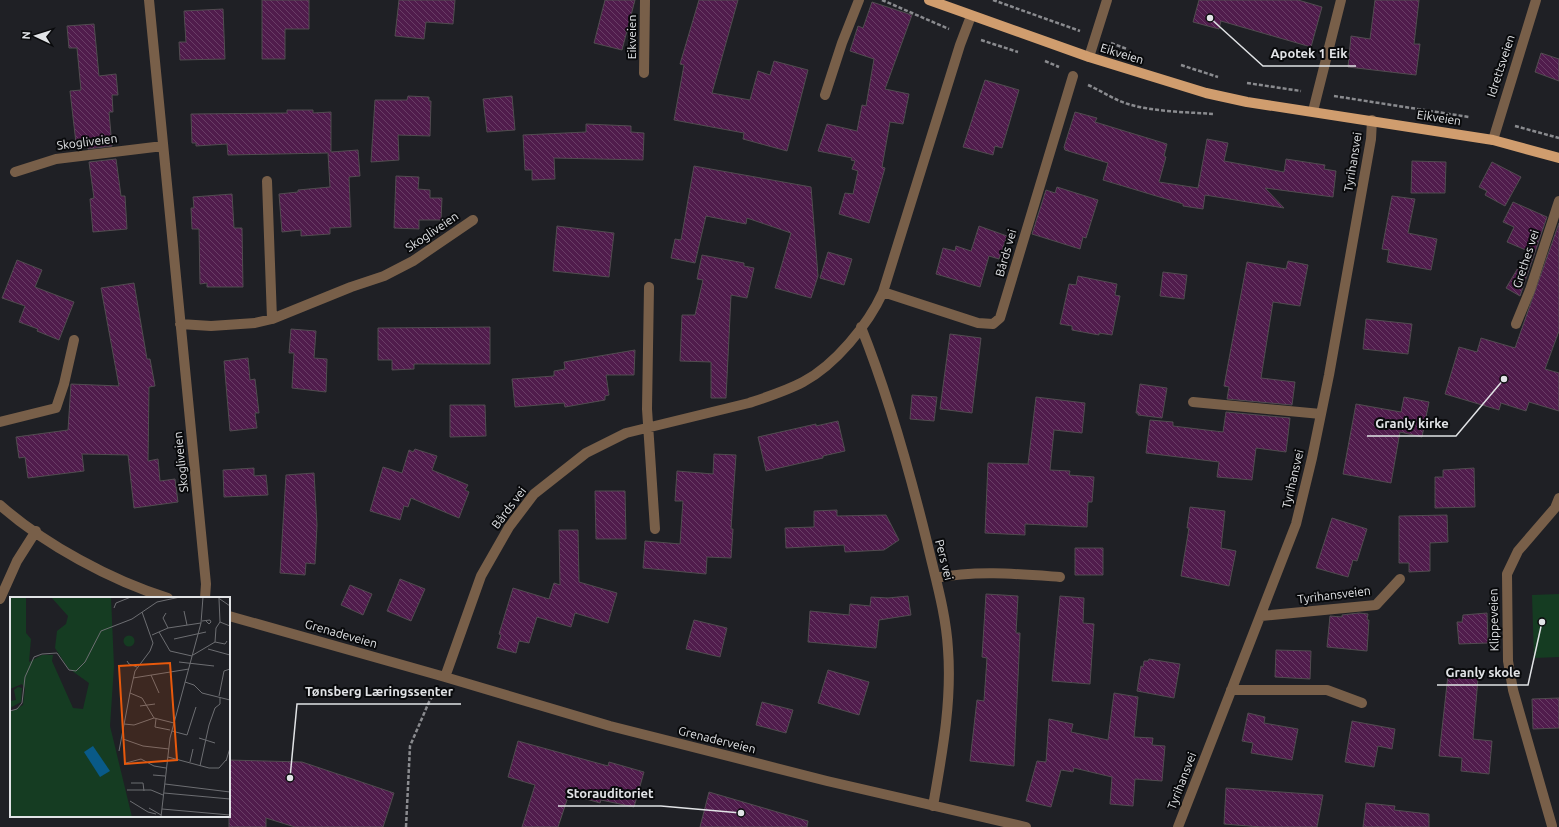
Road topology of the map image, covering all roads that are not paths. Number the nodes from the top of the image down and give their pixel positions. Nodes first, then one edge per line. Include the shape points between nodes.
1 (149, 0) edge
2 (646, 0) edge
3 (859, 0) edge
4 (929, 0) edge
5 (1108, 0) edge
6 (1341, 0) edge
7 (1536, 0) edge
8 (971, 16) junction
9 (1089, 58) junction
10 (644, 74) dead end
11 (1073, 76) dead end
12 (825, 95) dead end
13 (1313, 111) junction
14 (1372, 120) junction
15 (1493, 140) junction
16 (163, 146) junction
17 (1559, 158) edge
18 (15, 172) dead end
19 (267, 181) dead end
20 (1559, 201) edge
21 (473, 220) dead end
22 (649, 287) dead end
23 (883, 292) junction
24 (272, 319) junction
25 (180, 324) junction
26 (1516, 324) dead end
27 (862, 327) junction
28 (74, 340) dead end
29 (1193, 402) dead end
30 (1321, 414) junction
31 (0, 422) edge
32 (648, 426) junction
33 (1559, 498) edge
34 (0, 504) edge
35 (655, 529) dead end
36 (36, 532) junction
37 (1060, 577) dead end
38 (936, 578) junction
39 (1400, 579) dead end
40 (165, 597) edge
41 (205, 597) edge
42 (0, 598) edge
43 (230, 616) edge
44 (1261, 616) junction
45 (446, 677) junction
46 (1231, 690) junction
47 (1362, 703) dead end
48 (933, 806) junction
49 (1552, 826) dead end
50 (1026, 827) edge
51 (1178, 827) edge

1 - 16 street, Skogliveien
2 - 10 street, Eikveien
3 - 12 street
4 - 8 main road, Eikveien
5 - 9 street
6 - 13 street
7 - 15 street, Idrettsveien
8 - 9 main road, Eikveien
8 - 23 street, Bårds vei
9 - 13 main road, Eikveien via 1206,93 1247,102
11 - 23 street, Bårds vei via 1000,318 993,324 978,323
13 - 14 main road, Eikveien
14 - 15 main road, Eikveien
14 - 30 street, Tyrihansvei via 1371,139
15 - 17 main road, Eikveien
16 - 18 street, Skogliveien via 56,159
16 - 25 street, Skogliveien
19 - 24 street
20 - 26 street, Grethes vei
21 - 24 street, Skogliveien via 402,267
22 - 32 street
23 - 27 street, Bårds vei
24 - 25 street, Skogliveien via 255,323 211,326
25 - 41 street, Skogliveien via 206,584
27 - 32 street, Bårds vei via 842,350 816,374 803,382 749,403
27 - 38 street, Pers vei via 881,378
28 - 31 street via 56,408
29 - 30 street
30 - 44 street, Tyrihansvei via 1296,524
32 - 35 street
32 - 45 street, Bårds vei via 626,433 586,453 534,494 509,527 481,576
33 - 49 street, Klippeveien via 1555,508 1518,551 1507,574 1508,661 1512,690
34 - 36 street
36 - 40 street via 126,583
36 - 42 street via 17,561
37 - 38 street via 957,574
38 - 48 street, Pers vei via 948,648 949,687 944,745
39 - 44 street, Tyrihansveien via 1376,605
43 - 45 street, Grenadeveien
44 - 46 street, Tyrihansvei
45 - 48 street, Grenaderveien via 610,726
46 - 47 street via 1327,690
46 - 51 street, Tyrihansvei
48 - 50 street, Grenaderveien

